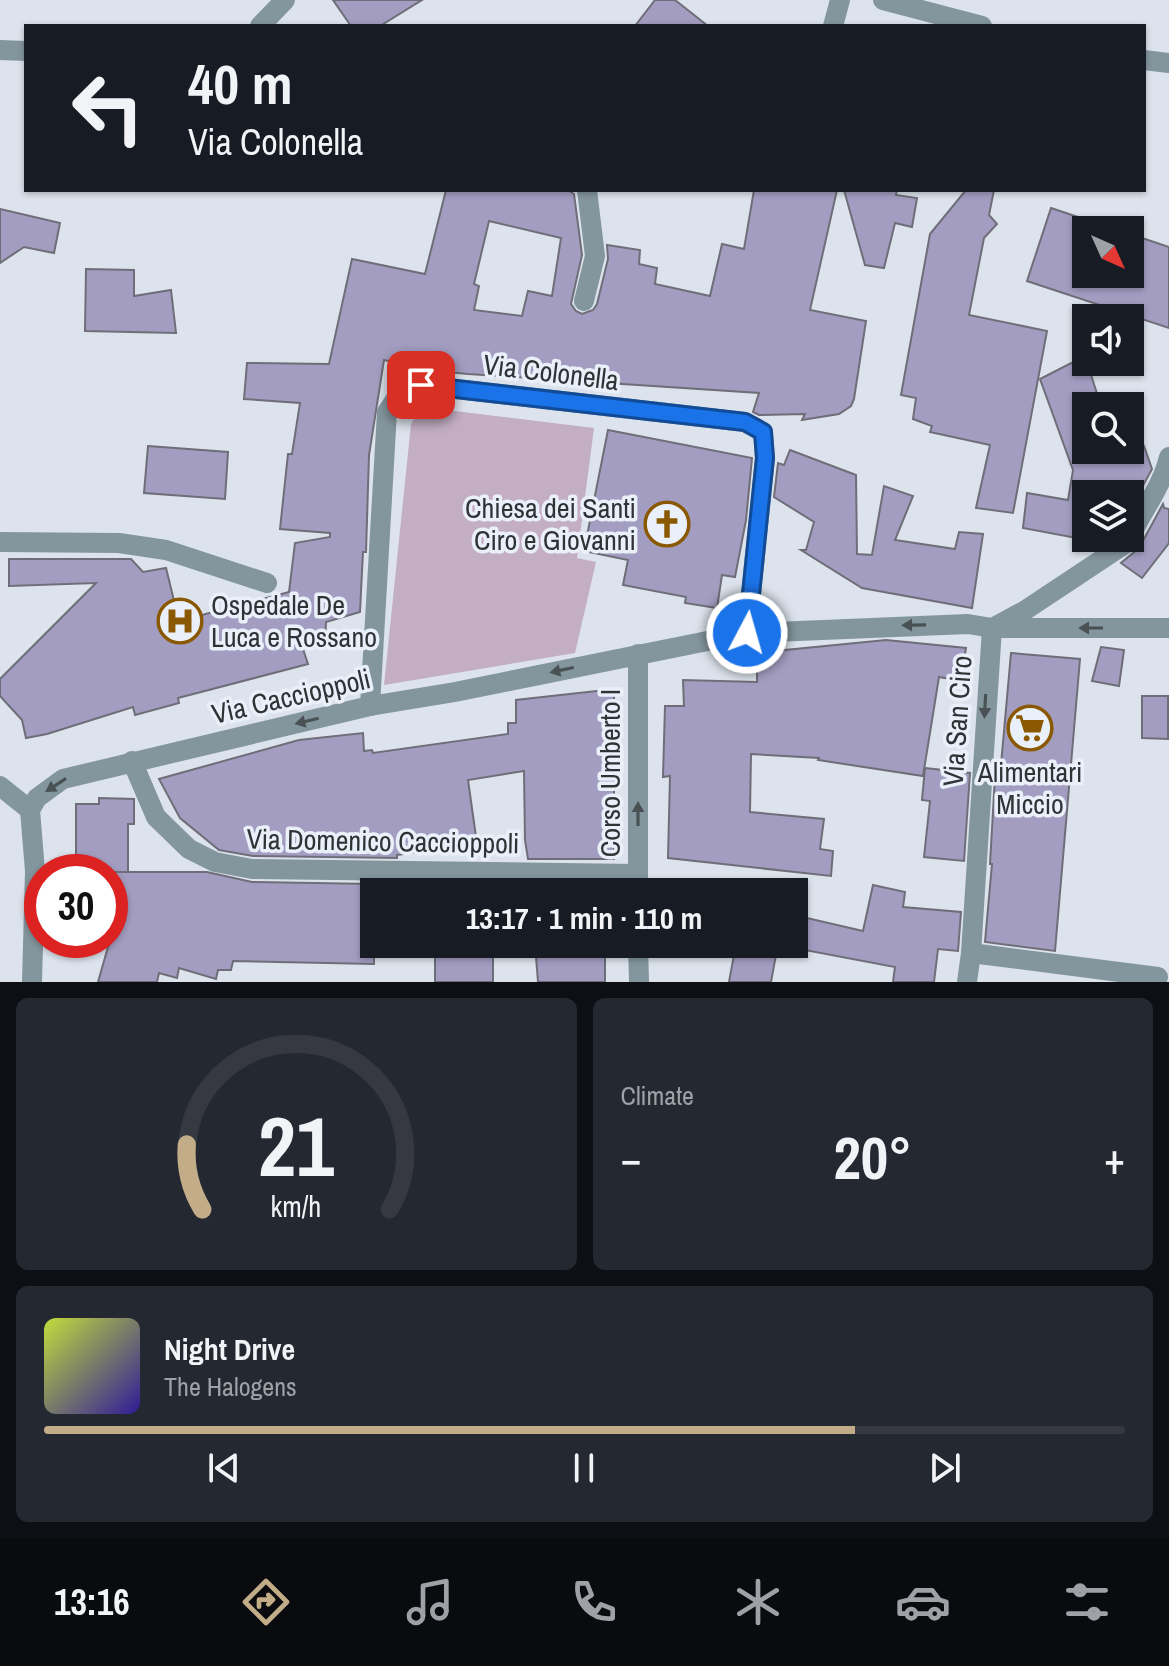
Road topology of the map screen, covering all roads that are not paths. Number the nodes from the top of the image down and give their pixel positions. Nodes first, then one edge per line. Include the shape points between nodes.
1 (285, 0) edge
2 (840, 0) edge
3 (883, 0) edge
4 (262, 24) edge
5 (834, 24) edge
6 (974, 24) edge
7 (0, 50) edge
8 (24, 51) edge
9 (1146, 60) edge
10 (1169, 63) edge
11 (587, 192) edge
12 (584, 301) dead end
13 (1169, 457) edge
14 (1144, 508) edge
15 (0, 542) edge
16 (1113, 552) edge
17 (267, 583) dead end
18 (992, 628) junction
19 (1169, 628) edge
20 (747, 633) junction
21 (638, 654) junction
22 (370, 706) junction
23 (132, 761) junction
24 (0, 786) edge
25 (30, 810) junction
26 (500, 878) edge
27 (638, 878) edge
28 (971, 953) junction
29 (638, 958) edge
30 (1158, 977) dead end
31 (32, 982) edge
32 (639, 982) edge
33 (967, 982) edge

1 - 4 street
2 - 5 street
3 - 6 street
7 - 8 street
9 - 10 street
11 - 12 street via 595,256
13 - 14 street via 1163,480
15 - 17 street via 119,543 166,550
16 - 18 street
19 -> 18 street
18 -> 20 street, Via San Ciro via 895,625
18 -> 28 street, Via San Ciro
20 - 21 street, Via San Ciro
20 - 22 street, Via Colonella via 765,458 763,432 745,422 421,385 401,391 387,412
21 -> 22 street, Via Caccioppoli
27 -> 21 street, Corso Umberto I
22 -> 23 street, Via Caccioppoli
23 -> 25 street, Via Caccioppoli via 63,779
23 - 26 street, Via Domenico Caccioppoli via 156,817 189,849 215,862 252,869
24 - 25 street
25 - 31 street via 35,871
28 - 30 street
28 - 33 street, Via San Ciro
29 - 32 street

